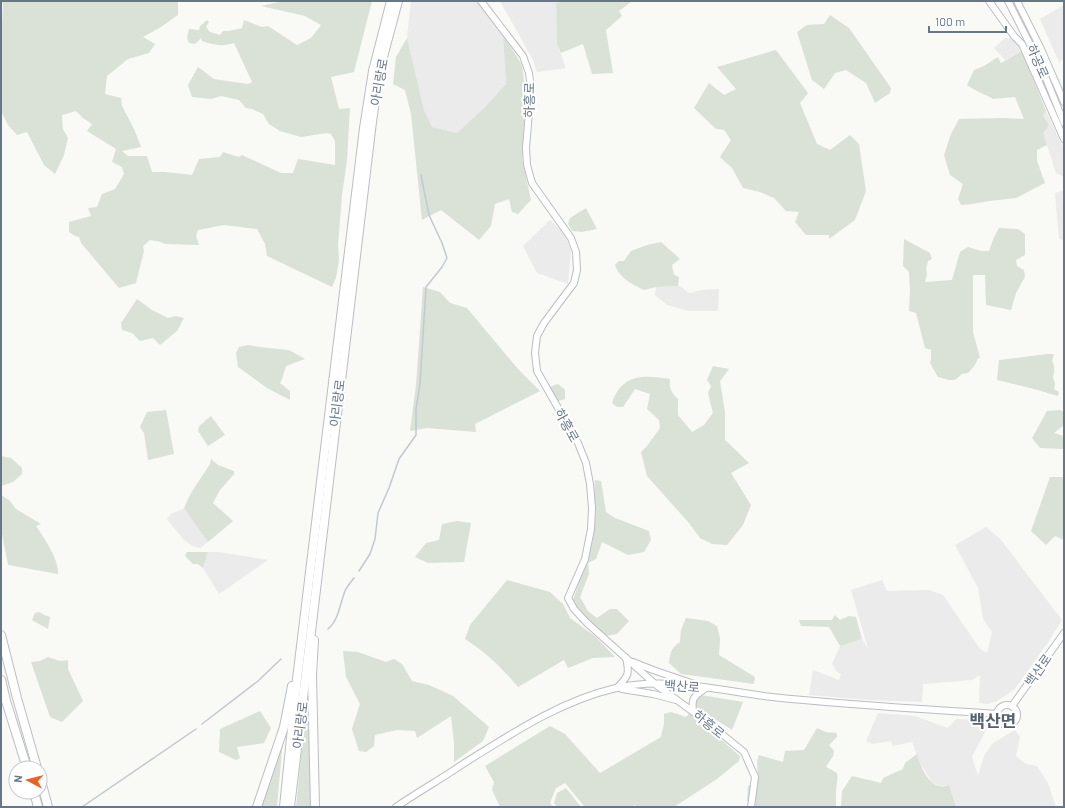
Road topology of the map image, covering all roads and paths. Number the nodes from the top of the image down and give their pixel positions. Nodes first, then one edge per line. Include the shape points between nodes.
1 (391, 1) edge
2 (398, 1) edge
3 (481, 1) edge
4 (990, 1) edge
5 (1008, 1) edge
6 (1016, 1) edge
7 (1064, 102) edge
8 (1064, 123) edge
9 (1064, 139) edge
10 (312, 618) junction
11 (1064, 633) edge
12 (1, 635) edge
13 (626, 658) junction
14 (297, 679) junction
15 (1, 680) edge
16 (656, 684) junction
17 (617, 688) junction
18 (706, 688) junction
19 (680, 701) junction
20 (1012, 706) junction
21 (693, 711) junction
22 (998, 714) junction
23 (24, 760) edge
24 (35, 760) edge
25 (257, 807) edge
26 (284, 807) edge
27 (290, 807) edge
28 (315, 807) edge
29 (396, 807) edge
30 (752, 807) edge

1 - 14 highway, 아리랑로 via 373,71 364,128
2 - 10 highway, 아리랑로 via 379,72 372,122
3 - 13 street, 하흥로 via 523,56 531,88 527,165 532,183 571,238 576,252 578,270 574,283 544,323 538,336 535,353 537,371 578,443 586,463 590,484 592,529 585,559 568,598 586,623
4 - 9 street via 1022,44
5 - 8 street, 하공로 via 1041,66
6 - 7 street, 하공로
10 - 27 highway, 아리랑로
10 - 28 highway via 315,625 312,675
11 - 20 street, 백산로
12 - 24 highway
13 - 16 street, 하흥로
13 - 17 street via 629,673
13 - 18 street
14 - 25 highway via 292,685 284,727
14 - 26 highway, 아리랑로
15 - 23 highway
16 - 17 street, 백산로
16 - 18 street, 백산로
16 - 19 street, 하흥로
17 - 19 street
17 - 29 street, 백산로 via 559,708 510,734
18 - 21 street via 693,698
18 - 22 street, 백산로 via 865,706
19 - 21 street, 하흥로
20 - 22 street via 1003,706
20 - 22 street via 1017,716 1012,724 1006,725 1001,722
21 - 30 street, 하흥로 via 744,752 756,777

